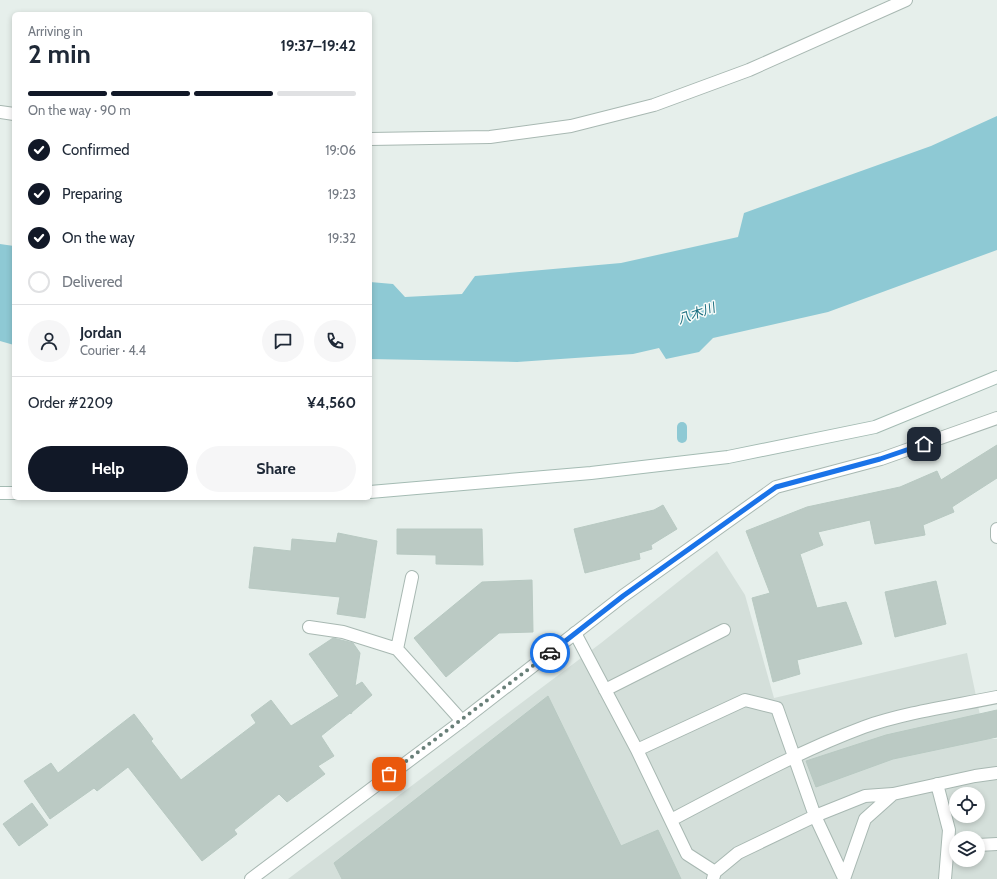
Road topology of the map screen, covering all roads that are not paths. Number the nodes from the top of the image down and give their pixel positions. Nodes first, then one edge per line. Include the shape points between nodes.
1 (906, 0) edge
2 (0, 112) edge
3 (12, 114) edge
4 (372, 139) edge
5 (997, 377) edge
6 (997, 418) edge
7 (372, 492) edge
8 (0, 493) edge
9 (12, 493) edge
10 (997, 529) edge
11 (997, 537) edge
12 (412, 577) dead end
13 (309, 627) dead end
14 (724, 630) dead end
15 (575, 633) junction
16 (397, 649) junction
17 (605, 690) junction
18 (997, 697) edge
19 (462, 721) junction
20 (637, 750) junction
21 (794, 756) junction
22 (997, 773) edge
23 (937, 784) junction
24 (893, 794) junction
25 (815, 816) junction
26 (671, 820) junction
27 (949, 831) edge
28 (997, 844) edge
29 (985, 845) edge
30 (949, 861) edge
31 (714, 876) edge
32 (844, 878) edge
33 (251, 879) edge
34 (945, 879) edge

1 - 4 street via 749,70 654,105 578,124 490,137
2 - 3 street
5 - 7 street via 875,427 728,457 583,474
6 - 15 street via 880,459 776,487
8 - 9 street
10 - 11 street
12 - 16 street
13 - 16 street via 343,632
14 - 17 street
15 - 17 street
15 - 19 street
16 - 19 street
17 - 20 street
18 - 21 street via 917,713 865,727
19 - 33 street
20 - 21 street via 744,700 777,708
20 - 26 street
21 - 25 street
21 - 26 street
22 - 23 street
23 - 24 street
23 - 27 street
24 - 25 street via 865,796
24 - 32 street via 864,819
25 - 31 street via 738,853
25 - 32 street
26 - 31 street via 687,854
28 - 29 street
30 - 34 street

